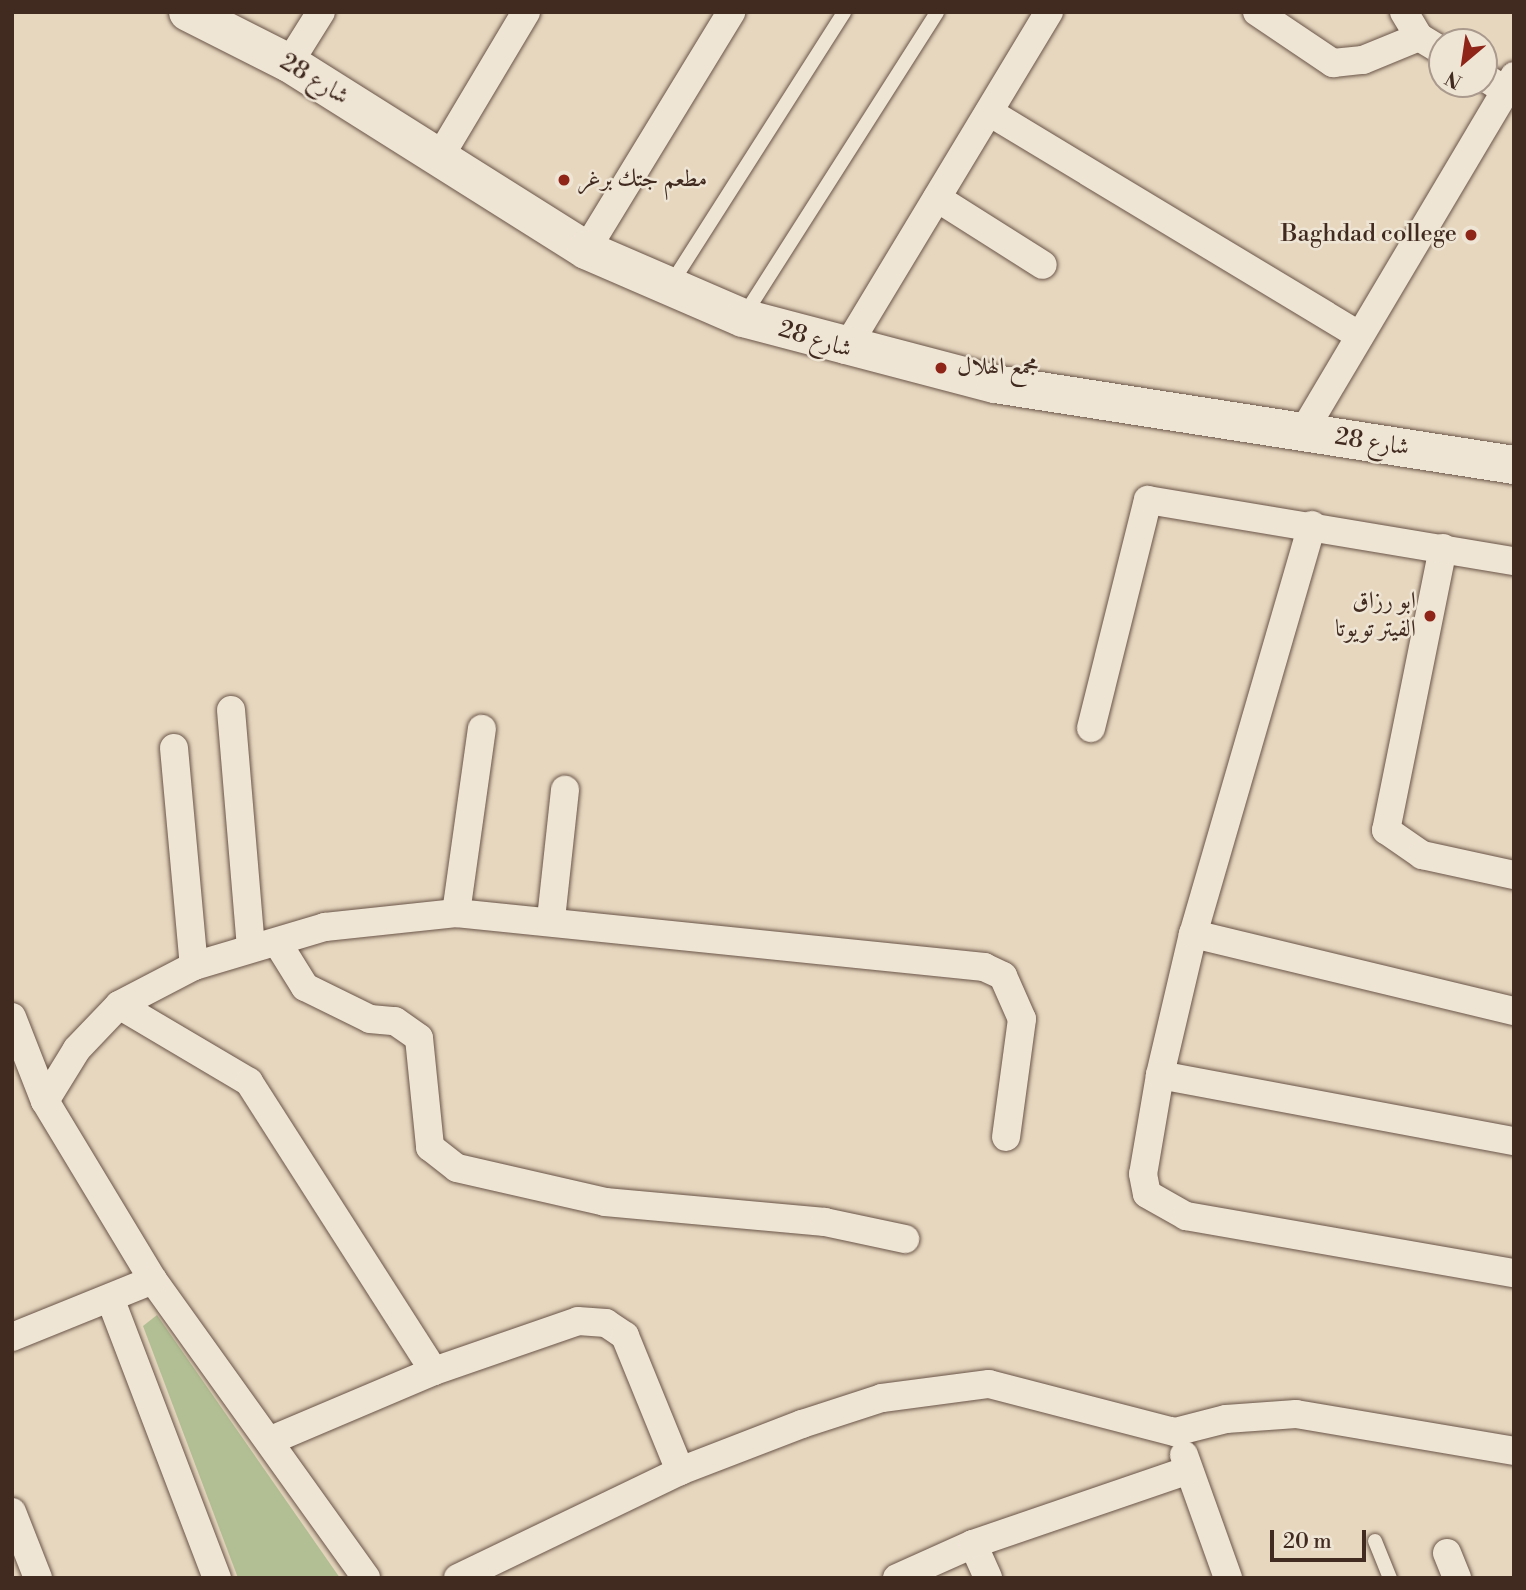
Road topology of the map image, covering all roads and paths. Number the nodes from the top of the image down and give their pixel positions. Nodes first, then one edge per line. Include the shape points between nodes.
1 (188, 12) edge
2 (321, 12) edge
3 (526, 12) edge
4 (731, 12) edge
5 (844, 12) edge
6 (937, 12) edge
7 (1049, 12) edge
8 (1257, 12) edge
9 (1404, 12) edge
10 (1428, 40) edge
11 (1428, 45) edge
12 (289, 63) junction
13 (1501, 81) edge
14 (989, 112) junction
15 (439, 158) junction
16 (937, 198) junction
17 (586, 250) junction
18 (1044, 265) dead end
19 (668, 288) junction
20 (743, 318) junction
21 (1360, 336) junction
22 (845, 350) junction
23 (1303, 432) junction
24 (1514, 465) edge
25 (1312, 525) junction
26 (1444, 548) junction
27 (1514, 561) edge
28 (231, 710) dead end
29 (1091, 728) dead end
30 (482, 729) dead end
31 (174, 748) dead end
32 (565, 790) dead end
33 (1514, 875) edge
34 (456, 913) junction
35 (551, 919) junction
36 (1193, 934) junction
37 (264, 945) junction
38 (194, 966) junction
39 (119, 1005) junction
40 (1514, 1011) edge
41 (12, 1017) edge
42 (1160, 1075) junction
43 (45, 1101) junction
44 (1006, 1137) dead end
45 (1514, 1141) edge
46 (905, 1239) dead end
47 (1514, 1273) edge
48 (153, 1280) junction
49 (110, 1298) junction
50 (12, 1337) edge
51 (435, 1371) junction
52 (1175, 1433) junction
53 (269, 1441) junction
54 (1514, 1451) edge
55 (680, 1471) junction
56 (1189, 1471) junction
57 (12, 1512) edge
58 (1375, 1541) dead end
59 (974, 1544) junction
60 (38, 1578) edge
61 (217, 1578) edge
62 (366, 1578) edge
63 (458, 1578) edge
64 (897, 1578) edge
65 (988, 1578) edge
66 (1228, 1578) edge
67 (1390, 1578) edge

1 - 12 street, شارع 28
2 - 12 street
3 - 15 street
4 - 17 street
5 - 19 lane
6 - 20 lane
7 - 14 street
8 - 11 street via 1333,63
9 - 10 street
12 - 15 street, شارع 28
13 - 21 street
14 - 16 street
14 - 21 street
15 - 17 street, شارع 28
16 - 18 street
16 - 22 street
17 - 19 street, شارع 28
19 - 20 street, شارع 28
20 - 22 street, شارع 28
21 - 23 street
22 - 23 street, شارع 28 via 1008,387
23 - 24 street, شارع 28
25 - 26 street
25 - 29 street via 1148,500
25 - 36 street
26 - 27 street
26 - 33 street via 1386,830 1422,855
28 - 37 street
30 - 34 street
31 - 38 street
32 - 35 street
34 - 35 street
34 - 37 street via 326,927
35 - 44 street via 984,967 1003,976 1021,1019
36 - 40 street
36 - 42 street
37 - 38 street
37 - 46 street via 305,987 370,1019 395,1021 419,1038 430,1147 457,1168 605,1202 825,1222
38 - 39 street
39 - 43 street via 77,1049
39 - 51 street via 249,1082
41 - 43 street
42 - 45 street
42 - 47 street via 1143,1174 1147,1194 1165,1208
43 - 48 street
48 - 49 street
48 - 53 street
49 - 50 street
49 - 61 street
51 - 53 street
51 - 55 street via 578,1321 606,1323 625,1336
52 - 54 street via 1226,1419 1296,1414
52 - 55 street via 989,1384 882,1398
52 - 56 street
53 - 62 street
55 - 63 street
56 - 59 street
56 - 66 street
57 - 60 street
58 - 67 lane
59 - 64 street
59 - 65 street

